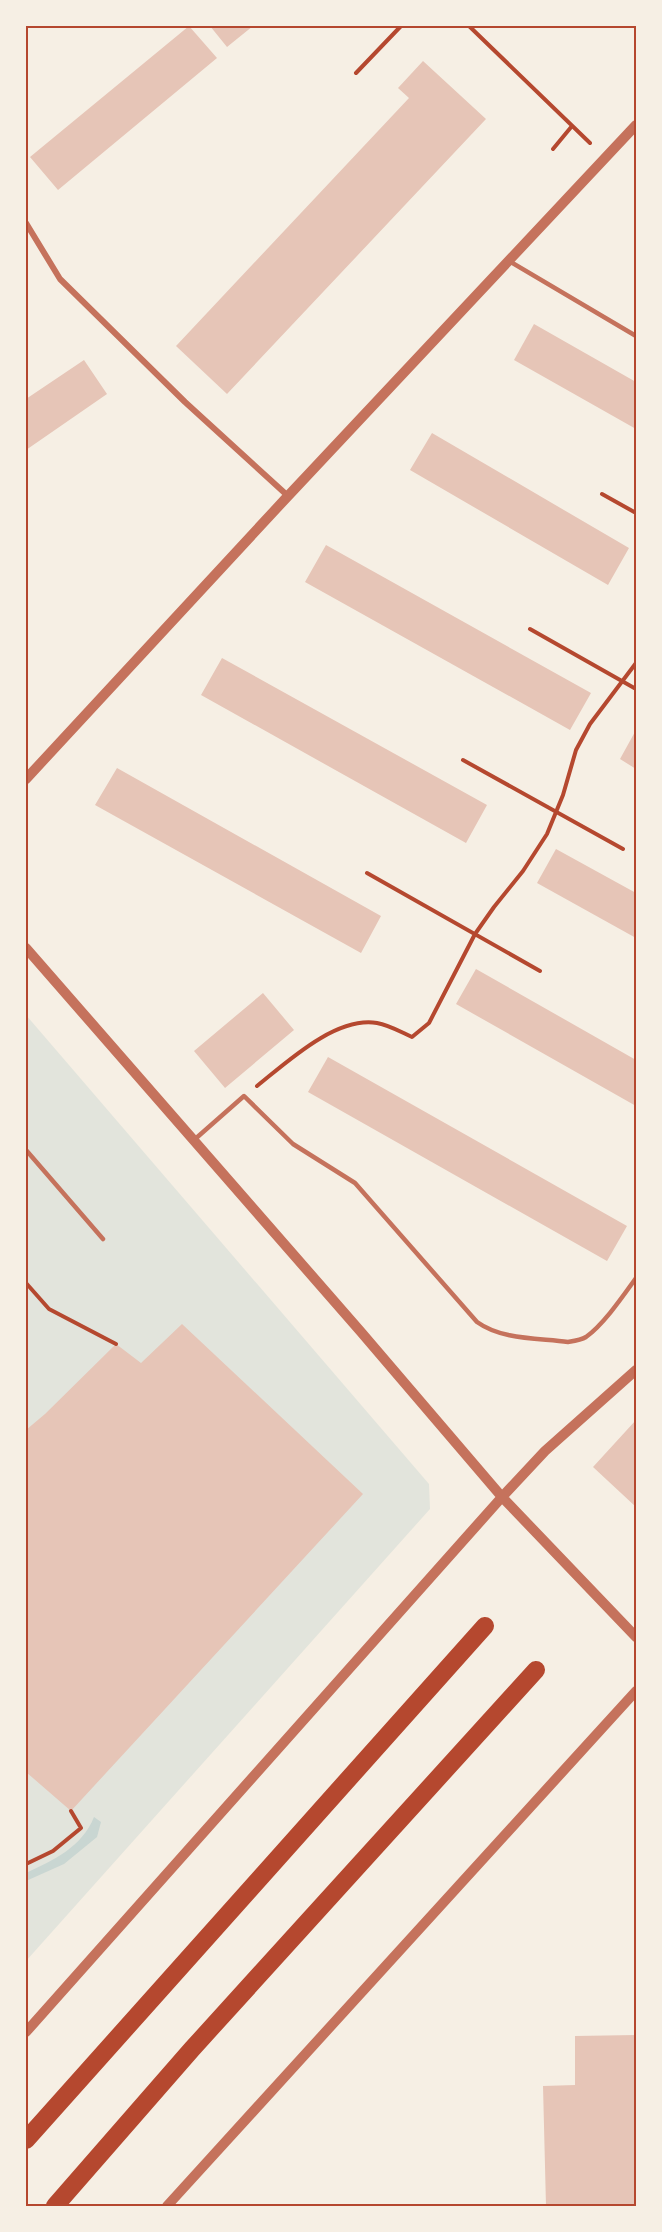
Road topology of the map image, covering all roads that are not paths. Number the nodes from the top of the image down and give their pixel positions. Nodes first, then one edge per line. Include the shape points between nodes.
1 (636, 125) edge
2 (26, 223) edge
3 (509, 261) junction
4 (636, 336) edge
5 (288, 496) junction
6 (26, 779) edge
7 (26, 948) edge
8 (194, 1140) junction
9 (26, 1150) edge
10 (103, 1239) dead end
11 (636, 1278) edge
12 (636, 1370) edge
13 (502, 1497) junction
14 (485, 1626) dead end
15 (636, 1637) edge
16 (536, 1670) dead end
17 (636, 1691) edge
18 (26, 2032) edge
19 (26, 2140) edge
20 (55, 2206) edge
21 (167, 2206) edge

1 - 3 street
2 - 5 street via 60,279
3 - 4 lane
3 - 5 street
5 - 6 street
7 - 8 street
8 - 11 lane via 244,1096 292,1144 355,1182 488,1330 568,1342 579,1340 612,1309
8 - 13 street
9 - 10 lane
12 - 13 street via 545,1451
13 - 15 street
13 - 18 street
14 - 19 highway
16 - 20 highway
17 - 21 street

